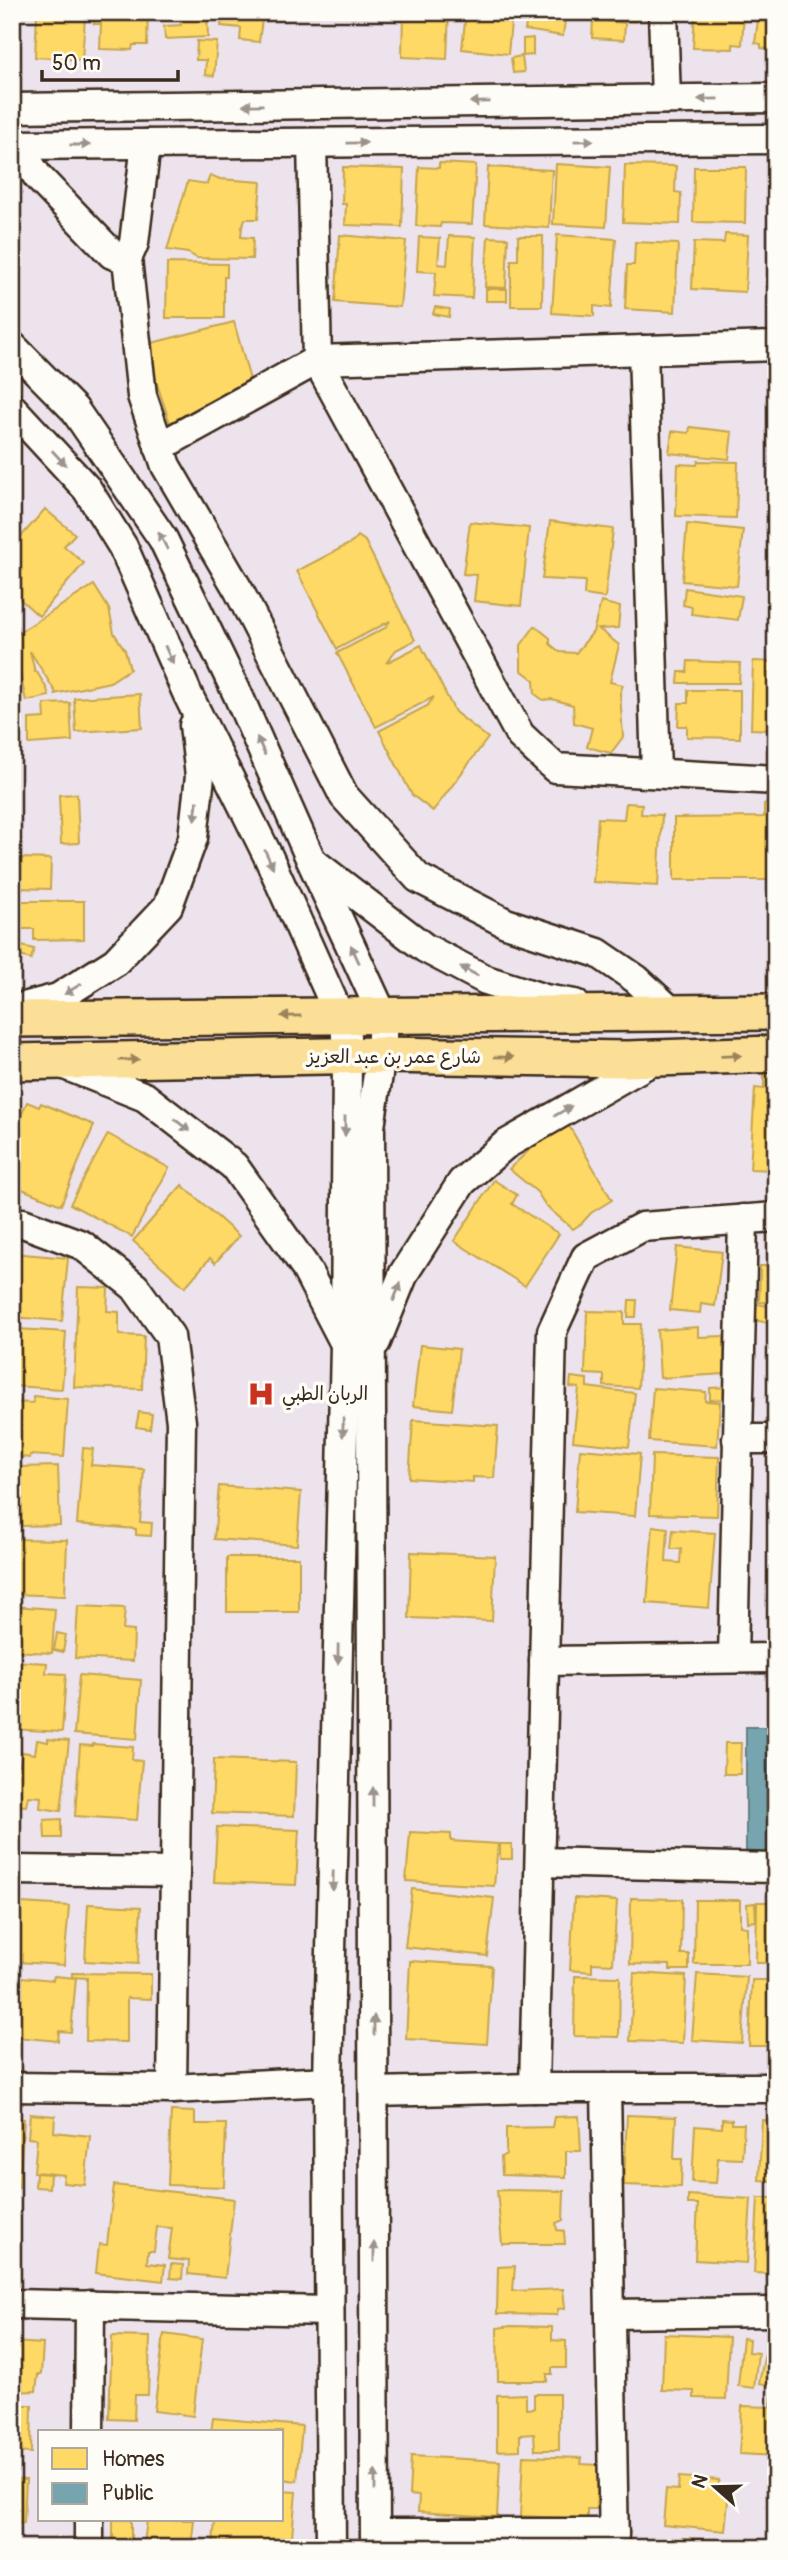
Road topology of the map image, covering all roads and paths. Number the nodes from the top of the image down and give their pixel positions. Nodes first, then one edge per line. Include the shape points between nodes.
1 (663, 12) edge
2 (776, 98) edge
3 (666, 99) junction
4 (12, 108) edge
5 (776, 139) edge
6 (312, 143) junction
7 (146, 144) junction
8 (13, 145) edge
9 (127, 259) junction
10 (12, 346) edge
11 (776, 346) edge
12 (643, 350) junction
13 (317, 360) junction
14 (12, 408) edge
15 (159, 447) junction
16 (188, 695) junction
17 (656, 773) junction
18 (776, 780) edge
19 (311, 860) junction
20 (12, 1010) edge
21 (776, 1012) edge
22 (629, 1013) junction
23 (673, 1013) junction
24 (345, 1016) junction
25 (383, 1016) junction
26 (12, 1019) edge
27 (776, 1054) edge
28 (364, 1056) junction
29 (658, 1058) junction
30 (12, 1062) edge
31 (56, 1062) junction
32 (776, 1217) edge
33 (743, 1219) junction
34 (12, 1223) edge
35 (358, 1350) junction
36 (737, 1439) junction
37 (776, 1439) edge
38 (733, 1658) junction
39 (776, 1658) edge
40 (544, 1661) junction
41 (540, 1862) junction
42 (776, 1868) edge
43 (12, 1870) edge
44 (174, 1872) junction
45 (328, 2081) junction
46 (12, 2087) edge
47 (534, 2088) junction
48 (606, 2088) junction
49 (776, 2088) edge
50 (172, 2090) junction
51 (374, 2092) junction
52 (12, 2304) edge
53 (90, 2305) junction
54 (329, 2311) junction
55 (776, 2312) edge
56 (610, 2314) junction
57 (89, 2430) edge
58 (89, 2522) edge
59 (376, 2540) edge
60 (614, 2540) edge
61 (89, 2548) edge
62 (331, 2548) edge

1 - 3 street
2 -> 3 street
3 -> 4 street
6 -> 5 street
6 - 7 street
6 - 13 street
8 -> 7 street
7 - 9 street via 134,243
8 - 9 street via 112,254
9 - 15 street via 142,396
19 -> 10 street via 163,539 74,409
11 - 12 street
12 - 13 street
12 - 17 street
13 - 15 street
13 - 17 street via 520,735 555,768
14 -> 16 street via 87,489 123,547
15 - 23 street via 344,796 418,878 506,923 598,953
16 -> 20 street via 201,776 193,838 168,906 116,962 58,998
16 -> 24 street via 268,856 336,1008
17 - 18 street
22 -> 19 street via 545,999 485,980 425,948
25 -> 19 street
21 - 23 main road
22 - 23 main road
22 - 25 main road
24 - 25 main road
24 -> 26 main road
24 - 28 street
25 - 28 street
29 -> 27 main road, شارع عمر بن عبد العزيز
28 -> 29 main road, شارع عمر بن عبد العزيز
31 -> 28 main road, شارع عمر بن عبد العزيز
28 - 35 street
35 -> 29 street via 462,1182 505,1144
30 - 31 main road, شارع عمر بن عبد العزيز
31 -> 35 street via 145,1097 234,1166
32 - 33 street
33 - 36 street
33 - 40 street via 642,1227 586,1257 552,1331
34 - 44 street via 82,1245 135,1287 170,1336 181,1422
35 -> 45 street
51 -> 35 street
36 - 37 street
36 - 38 street
38 - 39 street
38 - 40 street
40 - 41 street
41 - 42 street
41 - 47 street
43 - 44 street
44 - 50 street
45 - 50 street
45 - 54 street
46 - 50 street
47 - 48 street
47 - 51 street
48 - 49 street
48 - 56 street
59 -> 51 street
52 - 53 street
53 - 54 street
53 - 57 street
54 - 62 street
55 - 56 street
56 - 60 street
58 - 61 street
59 - 60 street

